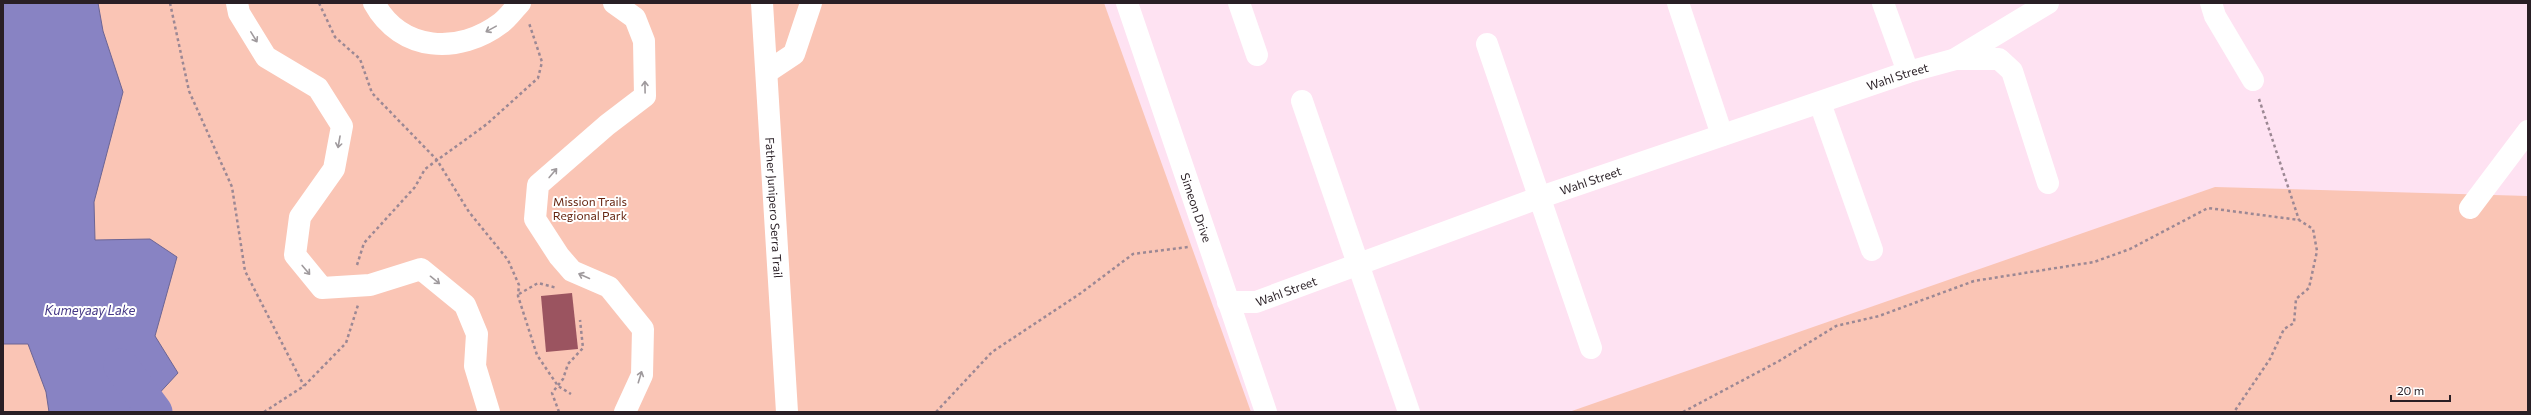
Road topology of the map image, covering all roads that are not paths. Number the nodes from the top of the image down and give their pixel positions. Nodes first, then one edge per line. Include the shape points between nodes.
1 (237, 3) edge
2 (374, 3) edge
3 (614, 3) edge
4 (762, 3) edge
5 (811, 3) edge
6 (1127, 3) edge
7 (1240, 3) edge
8 (1678, 3) edge
9 (1883, 3) edge
10 (2048, 3) edge
11 (2211, 3) edge
12 (524, 10) edge
13 (1487, 44) dead end
14 (1257, 55) dead end
15 (1956, 59) junction
16 (767, 72) junction
17 (1908, 72) junction
18 (2252, 80) road end
19 (1302, 101) dead end
20 (1820, 103) junction
21 (2526, 133) edge
22 (1722, 135) junction
23 (2048, 183) dead end
24 (1541, 197) junction
25 (2470, 208) dead end
26 (1872, 250) dead end
27 (1359, 265) junction
28 (1228, 302) junction
29 (1591, 348) dead end
30 (489, 412) edge
31 (625, 412) edge
32 (787, 412) edge
33 (1266, 412) edge
34 (1409, 412) edge

1 -> 30 street via 239,13 266,57 318,88 342,126 334,169 300,217 294,255 322,288 370,285 421,268 465,305 477,334 475,366
12 -> 2 street via 477,37 451,44 415,41 393,29
31 -> 3 street via 642,375 644,329 609,287 572,271 535,219 538,185 607,124 645,96 644,41 635,18
4 - 16 street, Father Junipero Serra Trail
5 - 16 street via 794,54
6 - 28 street, Simeon Drive
7 - 14 street
8 - 22 street
9 - 17 street
10 - 15 street
11 - 18 street via 2215,16
13 - 24 street
15 - 17 street, Wahl Street
15 - 23 street via 1999,59 2012,71
16 - 32 street, Father Junipero Serra Trail
17 - 20 street, Wahl Street
19 - 27 street
20 - 22 street, Wahl Street
20 - 26 street
21 - 25 street
22 - 24 street, Wahl Street
24 - 27 street, Wahl Street
24 - 29 street
27 - 28 street, Wahl Street via 1256,302
27 - 34 street
28 - 33 street, Simeon Drive

